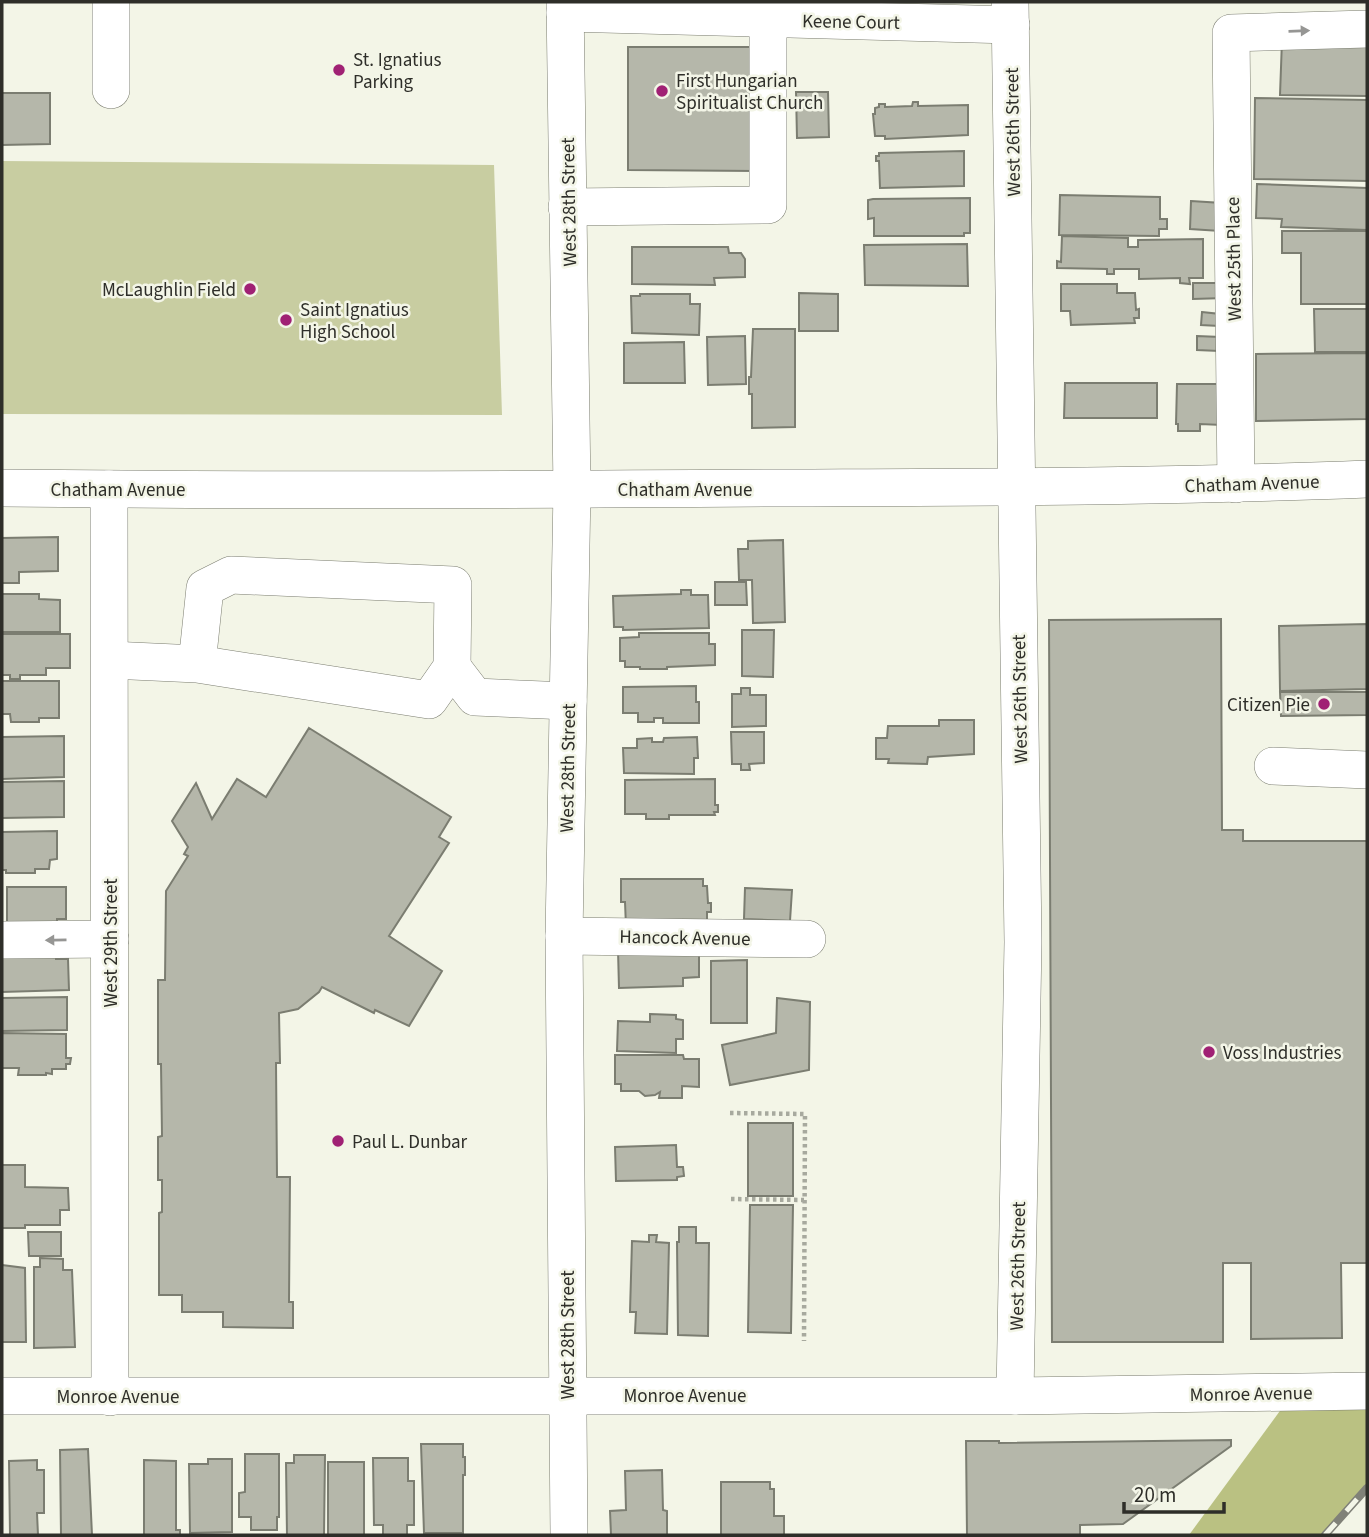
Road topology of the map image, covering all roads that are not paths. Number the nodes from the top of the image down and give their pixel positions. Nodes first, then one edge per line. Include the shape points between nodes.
1 (111, 2) edge
2 (565, 7) edge
3 (1011, 13) edge
4 (768, 18) junction
5 (1367, 29) edge
6 (111, 90) dead end
7 (568, 207) junction
8 (1367, 479) edge
9 (1236, 484) junction
10 (1016, 487) junction
11 (2, 488) edge
12 (109, 489) junction
13 (572, 489) junction
14 (110, 660) junction
15 (197, 664) junction
16 (452, 667) junction
17 (568, 701) junction
18 (1273, 766) dead end
19 (1367, 770) edge
20 (564, 936) junction
21 (110, 939) junction
22 (807, 939) dead end
23 (2, 940) edge
24 (1367, 1391) edge
25 (568, 1395) junction
26 (2, 1396) edge
27 (1015, 1396) junction
28 (110, 1397) junction
29 (569, 1535) edge

1 - 6 street
2 - 4 street, Keene Court
2 - 7 street, West 28th Street
3 - 4 street, Keene Court
3 - 10 street, West 26th Street
4 - 7 street via 768,205
9 -> 5 street, West 25th Place via 1231,33
7 - 13 street, West 28th Street
8 - 9 street, Chatham Avenue
9 - 10 street, Chatham Avenue
10 - 13 street, Chatham Avenue
10 - 27 street, West 26th Street via 1023,942
11 - 12 street, Chatham Avenue
12 - 13 street, Chatham Avenue
12 - 14 street, West 29th Street
13 - 17 street, West 28th Street
14 - 15 street
14 - 21 street, West 29th Street
15 - 16 street via 429,700
15 - 16 street via 205,588 231,575 453,585
16 - 17 street via 475,697
17 - 20 street, West 28th Street
18 - 19 street
20 - 22 street, Hancock Avenue
20 - 25 street, West 28th Street
21 -> 23 street
21 - 28 street, West 29th Street
24 - 27 street, Monroe Avenue
25 - 27 street, Monroe Avenue
25 - 28 street, Monroe Avenue
25 - 29 street, West 28th Street
26 - 28 street, Monroe Avenue

